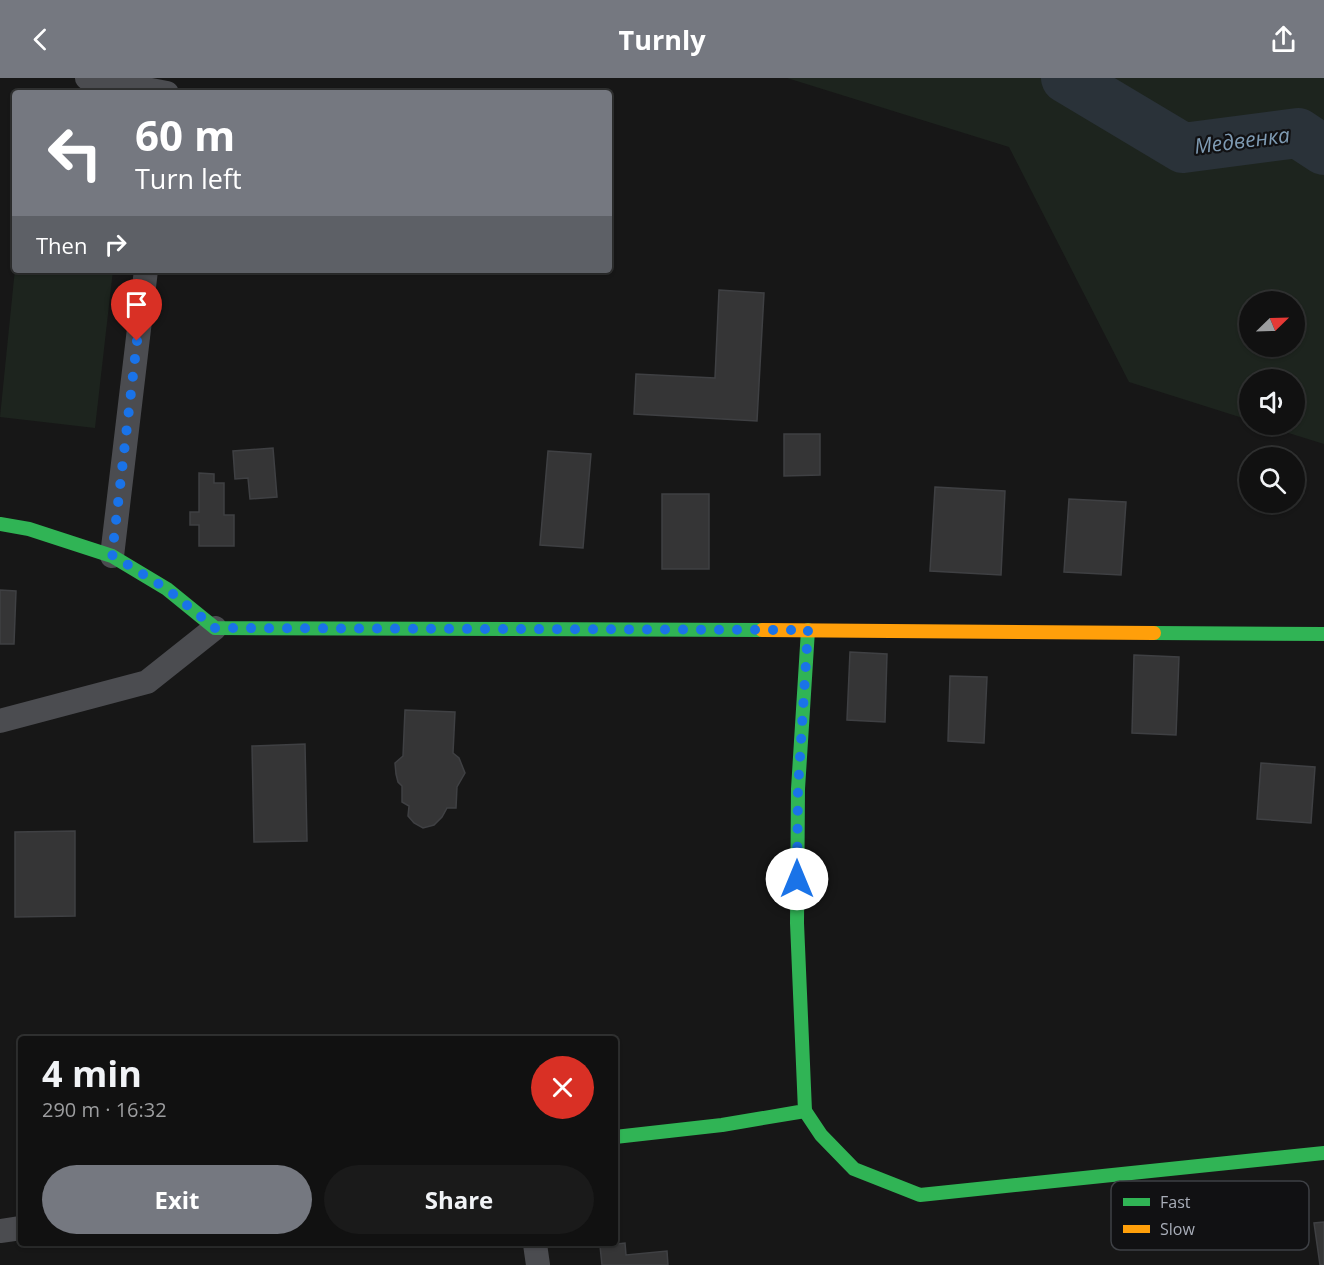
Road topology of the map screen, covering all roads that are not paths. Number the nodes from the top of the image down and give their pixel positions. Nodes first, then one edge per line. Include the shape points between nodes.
1 (87, 78) edge
2 (151, 90) edge
3 (146, 273) edge
4 (0, 524) edge
5 (112, 555) junction
6 (215, 628) junction
7 (808, 630) junction
8 (1324, 634) edge
9 (0, 721) edge
10 (806, 1111) junction
11 (618, 1137) edge
12 (1324, 1153) edge
13 (18, 1228) edge
14 (0, 1231) edge
15 (535, 1246) edge
16 (538, 1265) edge

1 - 2 street
3 - 5 street
4 - 5 street
5 - 6 street via 167,589
6 - 7 street
6 - 9 street via 147,682
7 - 8 street
7 - 10 street via 797,812 797,923
10 - 11 street
10 - 12 street via 820,1135 854,1169 920,1195
13 - 14 street
15 - 16 street

